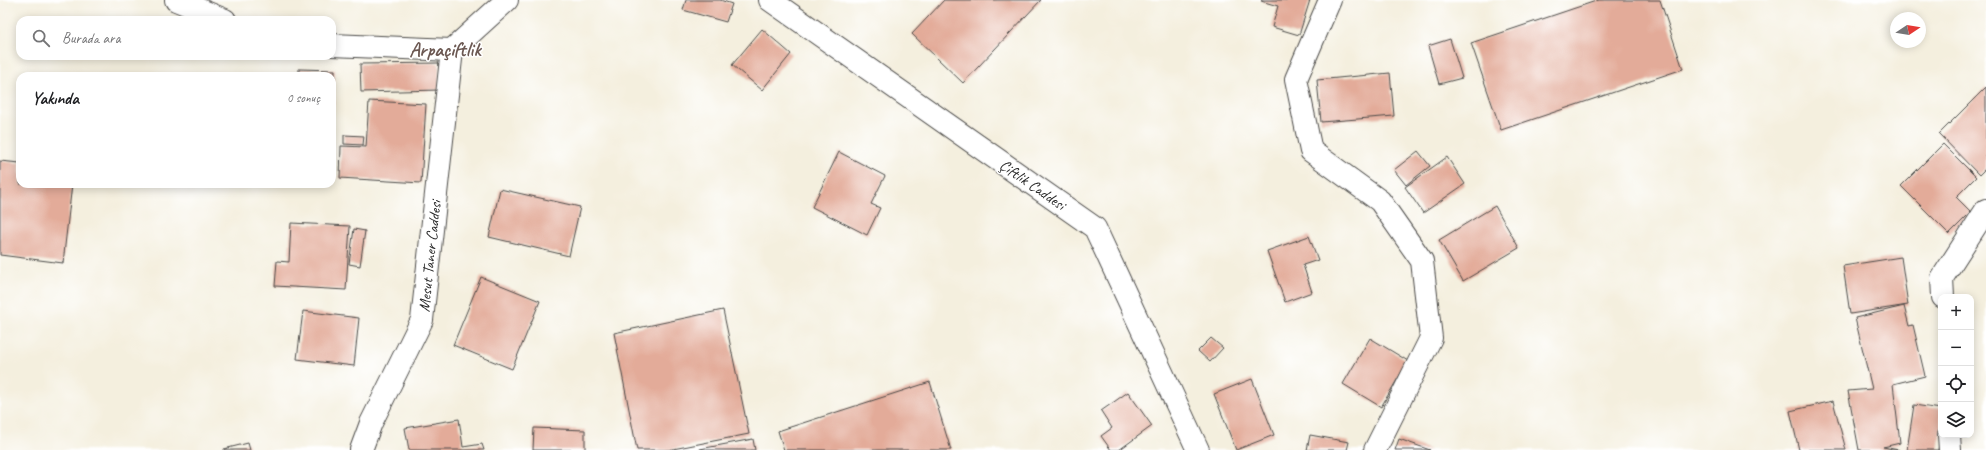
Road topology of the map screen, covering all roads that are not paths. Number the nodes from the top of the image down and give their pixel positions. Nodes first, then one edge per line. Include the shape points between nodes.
1 (176, 0) edge
2 (507, 0) edge
3 (770, 0) edge
4 (1330, 0) edge
5 (215, 16) edge
6 (336, 44) edge
7 (452, 50) junction
8 (1986, 210) edge
9 (1943, 294) edge
10 (1949, 438) edge
11 (361, 450) edge
12 (1198, 450) edge
13 (1375, 450) edge
14 (1950, 450) edge

1 - 5 street
2 - 7 street
3 - 12 street, Çiftlik Caddesi via 1095,228
4 - 13 street via 1296,79 1311,151 1380,201 1422,261 1431,338
6 - 7 street
7 - 11 street, Mesut Taner Caddesi via 422,320 370,423
8 - 9 street via 1942,278
10 - 14 street

